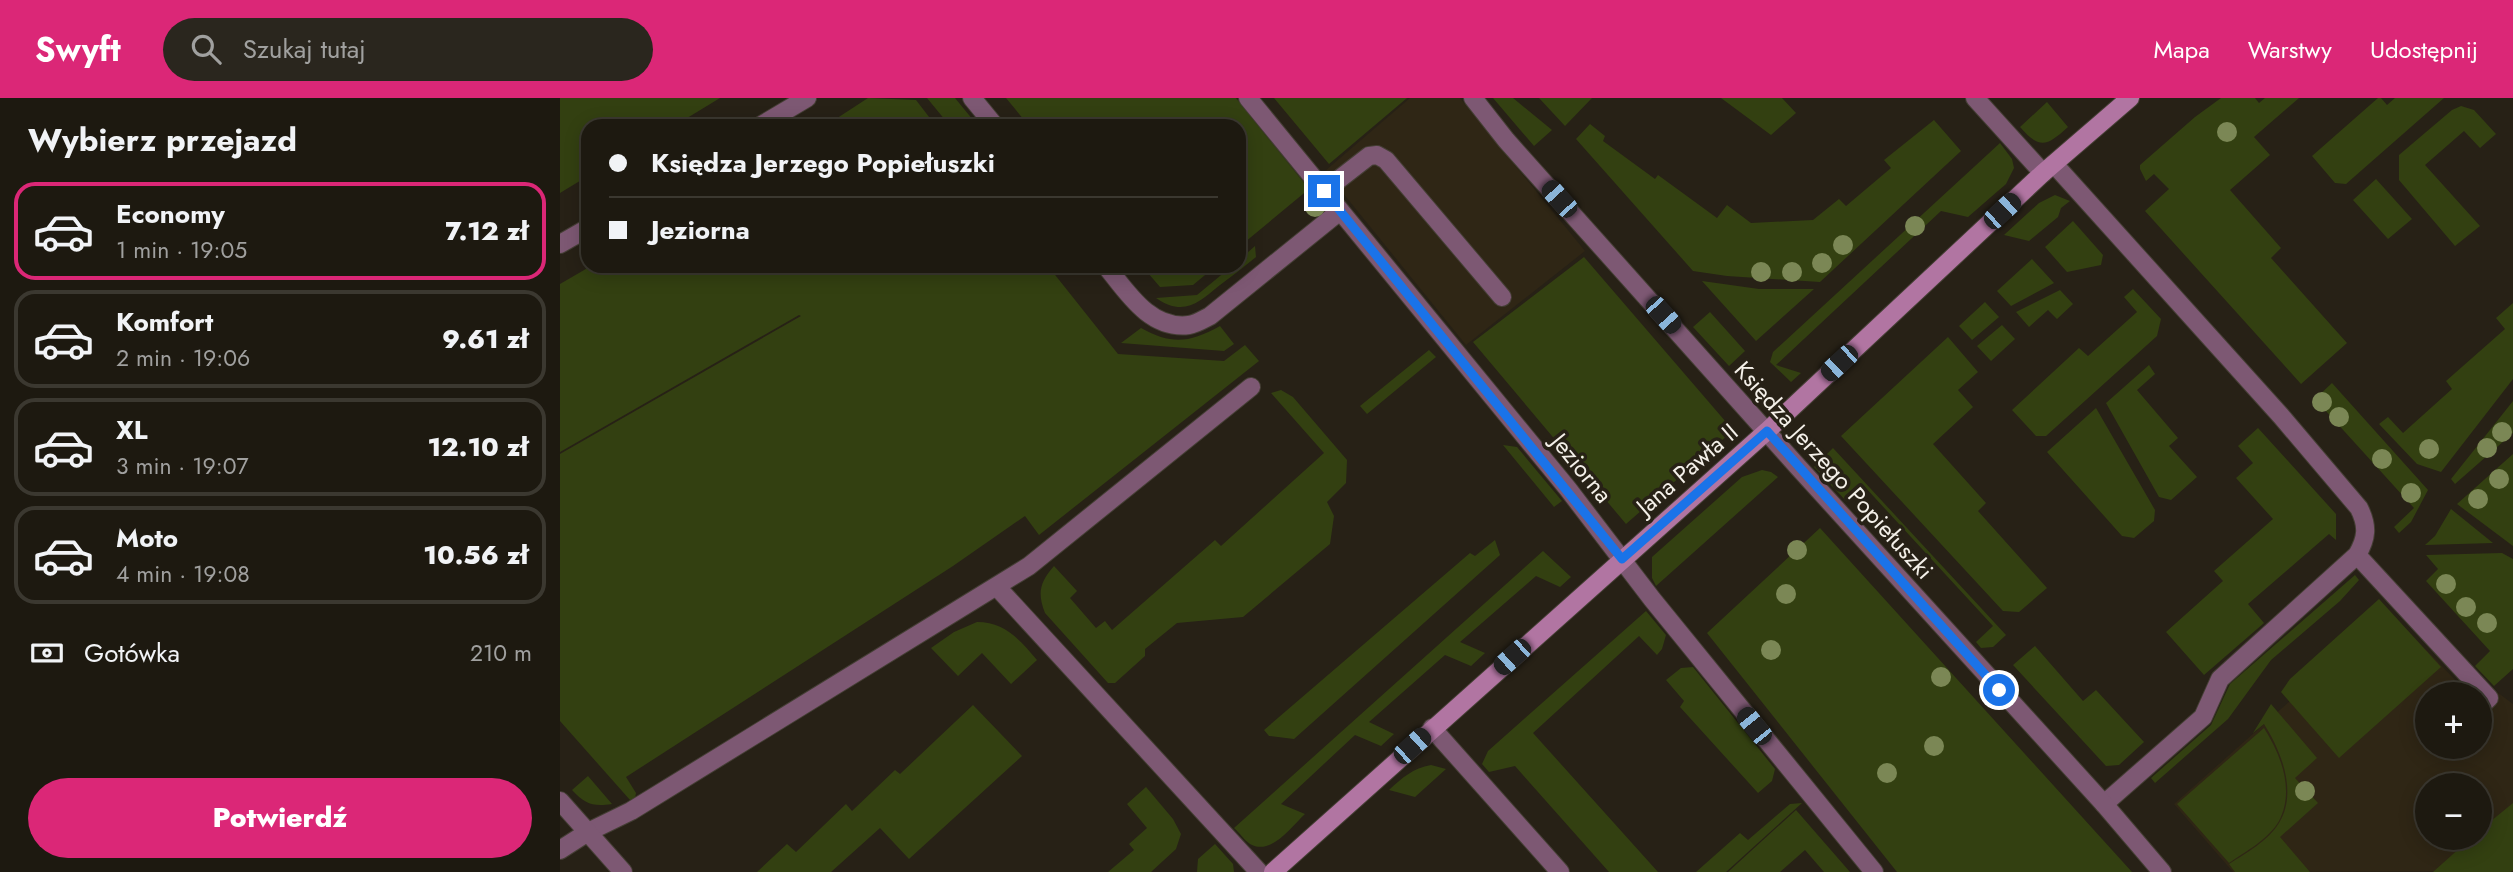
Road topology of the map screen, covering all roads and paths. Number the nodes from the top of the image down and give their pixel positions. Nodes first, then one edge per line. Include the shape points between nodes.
1 (807, 98) edge
2 (972, 98) edge
3 (1248, 98) edge
4 (1473, 98) edge
5 (1975, 98) edge
6 (2130, 98) edge
7 (772, 119) edge
8 (989, 119) edge
9 (2048, 169) junction
10 (1324, 191) junction
11 (1340, 211) junction
12 (581, 232) edge
13 (560, 244) edge
14 (1111, 273) edge
15 (1502, 297) dead end
16 (1251, 387) dead end
17 (1767, 431) junction
18 (2357, 555) junction
19 (1622, 559) junction
20 (997, 587) junction
21 (2474, 682) edge
22 (1432, 728) junction
23 (560, 801) edge
24 (2104, 804) junction
25 (588, 832) junction
26 (560, 850) edge
27 (623, 872) edge
28 (1259, 872) edge
29 (1273, 872) edge
30 (1560, 872) edge
31 (1874, 872) edge
32 (2162, 872) edge

1 - 7 street
2 - 8 street
3 - 10 street, Jeziorna
4 - 17 street, Księdza Jerzego Popiełuszki
5 - 9 street
6 - 9 street, Jana Pawła II
9 - 17 street, Jana Pawła II
9 - 18 street via 2272,406 2359,508 2366,523 2365,542
10 - 11 street, Jeziorna
10 - 15 street via 1369,156 1386,160
11 - 14 street via 1210,316 1191,325 1170,324 1150,316
11 - 19 street, Jeziorna
12 - 13 street
16 - 20 street
17 - 19 street, Jana Pawła II
17 - 24 street, Księdza Jerzego Popiełuszki
18 - 21 street
18 - 24 street via 2220,679 2203,717
19 - 22 street, Jana Pawła II
19 - 31 street, Jeziorna
20 - 25 street via 631,811
20 - 28 street
22 - 29 street, Jana Pawła II
22 - 30 street
23 - 25 street
24 - 32 street, Księdza Jerzego Popiełuszki
25 - 26 street
25 - 27 street

